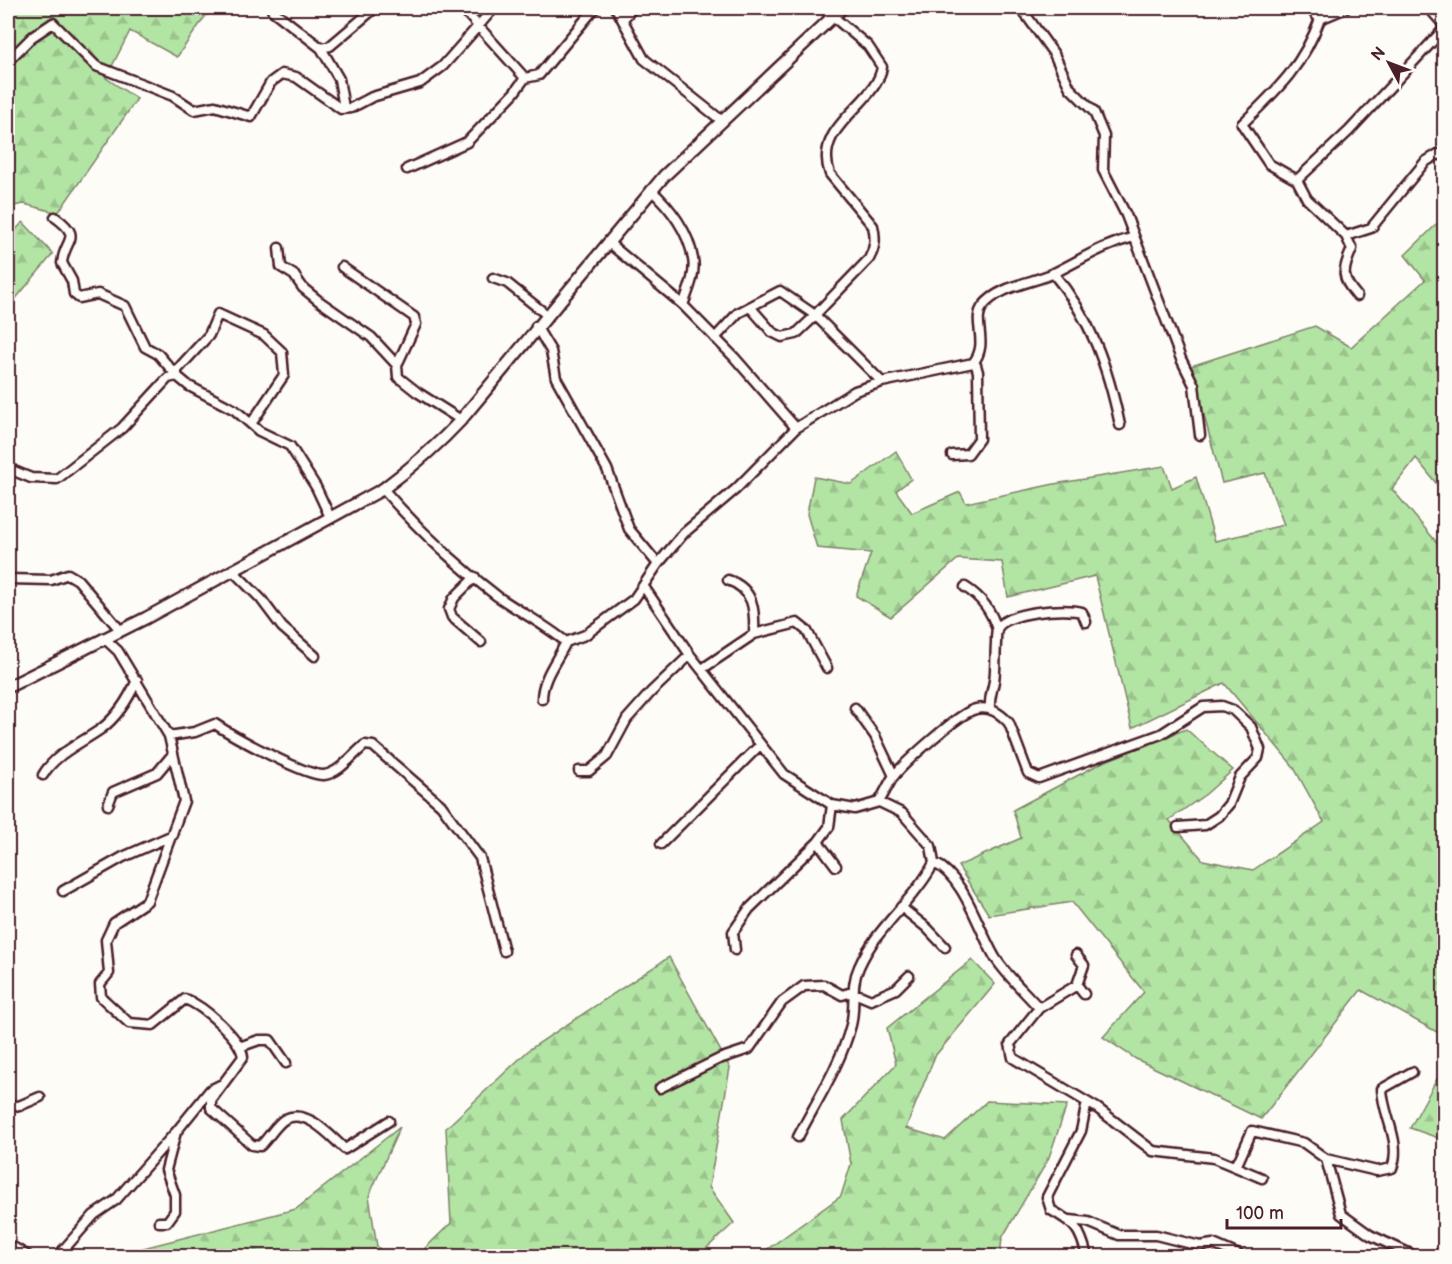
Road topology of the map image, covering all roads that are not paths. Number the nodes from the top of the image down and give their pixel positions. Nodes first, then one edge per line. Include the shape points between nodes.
1 (375, 8) edge
2 (462, 8) edge
3 (494, 8) edge
4 (596, 8) edge
5 (616, 8) edge
6 (633, 8) edge
7 (823, 8) edge
8 (1021, 8) edge
9 (1308, 8) edge
10 (1346, 8) edge
11 (1429, 8) edge
12 (272, 10) dead end
13 (838, 11) edge
14 (623, 19) junction
15 (1320, 19) junction
16 (478, 27) junction
17 (1444, 27) edge
18 (321, 48) junction
19 (8, 61) edge
20 (525, 78) junction
21 (344, 108) junction
22 (721, 120) junction
23 (1444, 156) edge
24 (407, 169) dead end
25 (1297, 180) junction
26 (651, 190) junction
27 (55, 218) dead end
28 (1346, 236) junction
29 (1134, 237) junction
30 (610, 244) junction
31 (279, 248) dead end
32 (342, 267) dead end
33 (1053, 273) junction
34 (492, 278) dead end
35 (1357, 296) dead end
36 (683, 305) junction
37 (751, 308) junction
38 (547, 315) junction
39 (815, 316) junction
40 (536, 326) junction
41 (715, 338) junction
42 (973, 363) junction
43 (397, 365) junction
44 (177, 376) junction
45 (882, 382) junction
46 (461, 420) junction
47 (250, 424) junction
48 (1120, 425) dead end
49 (796, 428) junction
50 (1200, 435) dead end
51 (952, 455) dead end
52 (8, 465) edge
53 (383, 489) junction
54 (330, 517) junction
55 (658, 564) junction
56 (232, 570) junction
57 (475, 577) junction
58 (8, 579) edge
59 (728, 580) dead end
60 (644, 587) junction
61 (965, 587) dead end
62 (1086, 622) dead end
63 (120, 630) junction
64 (997, 630) junction
65 (754, 634) junction
66 (104, 638) junction
67 (481, 642) dead end
68 (566, 642) junction
69 (690, 655) junction
70 (315, 656) dead end
71 (827, 668) dead end
72 (702, 669) junction
73 (137, 680) junction
74 (8, 687) edge
75 (542, 699) dead end
76 (855, 708) dead end
77 (990, 708) junction
78 (169, 736) junction
79 (760, 745) junction
80 (173, 754) junction
81 (579, 771) dead end
82 (43, 775) dead end
83 (894, 776) junction
84 (879, 802) junction
85 (832, 804) junction
86 (108, 805) dead end
87 (1178, 827) dead end
88 (172, 835) junction
89 (818, 842) junction
90 (661, 844) dead end
91 (934, 863) junction
92 (836, 866) dead end
93 (63, 891) dead end
94 (902, 907) junction
95 (945, 947) dead end
96 (735, 950) dead end
97 (504, 951) dead end
98 (1076, 955) dead end
99 (909, 976) dead end
100 (1077, 984) junction
101 (852, 992) junction
102 (1084, 993) dead end
103 (1039, 1008) junction
104 (242, 1046) junction
105 (286, 1063) dead end
106 (1412, 1072) dead end
107 (223, 1083) junction
108 (660, 1088) dead end
109 (40, 1097) dead end
110 (1087, 1102) junction
111 (8, 1105) edge
112 (389, 1121) dead end
113 (176, 1132) junction
114 (798, 1137) dead end
115 (1326, 1159) junction
116 (1233, 1166) junction
117 (1263, 1178) dead end
118 (1071, 1220) junction
119 (159, 1222) dead end
120 (1085, 1246) junction
121 (13, 1247) dead end
122 (28, 1257) edge
123 (58, 1257) edge
124 (1079, 1257) edge
125 (1087, 1257) edge
126 (1241, 1257) edge
127 (1415, 1257) edge

1 - 18 street via 330,46
2 - 16 street
3 - 16 street
4 - 20 street via 538,75
5 - 14 street
6 - 14 street
7 - 13 street
8 - 29 street via 1054,54 1070,88 1094,112 1104,136 1103,170
9 - 15 street
10 - 15 street
11 - 17 street
12 - 18 street
13 - 22 street
13 - 39 street via 875,53 882,67 880,79 831,139 827,166 867,216 875,243 869,259
14 - 22 street via 650,65
15 - 25 street via 1310,47 1288,80 1242,124 1269,164
16 - 20 street
16 - 21 street via 442,66 420,83
17 - 25 street via 1349,131
18 - 21 street via 339,79
19 - 21 street via 53,23 96,66 173,96 194,111 215,106 251,117 271,82 282,74 296,77 326,100
20 - 24 street via 467,142
22 - 26 street
23 - 28 street via 1438,154 1425,162 1371,228
25 - 28 street via 1307,199
26 - 30 street
26 - 36 street via 676,217 693,259 692,280
27 - 44 street via 69,230 72,239 63,263 74,294 79,298 98,294 125,306 145,347 158,354
28 - 35 street via 1352,249 1344,266 1346,283
29 - 33 street via 1107,244
29 - 50 street via 1194,385
30 - 36 street
30 - 38 street
31 - 43 street via 282,267 303,288 371,337
32 - 43 street via 414,317 416,324
33 - 42 street via 999,293 983,305 979,312 982,343
33 - 48 street via 1095,338
34 - 38 street via 507,283
36 - 41 street
37 - 39 street via 780,291
37 - 39 street via 772,332 782,337 796,334
37 - 41 street via 738,313
38 - 40 street
39 - 45 street
40 - 46 street
40 - 55 street via 551,351 556,378 607,469 629,529
41 - 49 street
42 - 45 street
42 - 51 street via 978,372 979,439 968,454
43 - 46 street via 398,377
44 - 47 street via 235,410
44 - 47 street via 177,370 209,335 218,314 264,335 282,352 284,375
44 - 52 street via 152,391 149,400 122,428 57,479 31,478
45 - 49 street via 855,391
46 - 53 street via 441,442
47 - 54 street via 290,446
49 - 55 street via 736,489 684,533
53 - 54 street
53 - 57 street
54 - 56 street
55 - 60 street
56 - 63 street
56 - 70 street via 282,627
57 - 67 street via 454,598 449,609 452,617
57 - 68 street
58 - 63 street via 51,580 68,574 78,579
59 - 65 street via 738,583 748,594 755,609
60 - 68 street via 615,615 585,635
60 - 69 street
61 - 64 street via 990,611
62 - 64 street via 1082,612 1053,611 1015,617
63 - 66 street
64 - 77 street
65 - 71 street via 796,623 807,631
65 - 72 street
66 - 73 street
66 - 74 street
68 - 75 street via 548,673
69 - 72 street
69 - 81 street via 627,719 607,756 589,771
72 - 79 street
73 - 78 street
73 - 82 street via 128,700 104,727 50,762
76 - 83 street via 875,736
77 - 83 street via 974,709 956,721
77 - 87 street via 1009,723 1028,773 1034,778 1161,734 1203,707 1233,710 1251,727 1260,749 1258,758 1240,777 1229,804 1219,816 1205,825
78 - 80 street
78 - 97 street via 214,724 261,750 323,775 337,771 365,745 373,746 441,805 480,858
79 - 85 street via 784,774
79 - 90 street
80 - 86 street via 157,773 113,792
80 - 88 street via 184,801
83 - 84 street
84 - 85 street via 855,809
84 - 91 street via 903,813 917,827 931,846
85 - 89 street via 829,827
88 - 93 street
88 - 104 street via 147,901 114,923 106,940 109,973 100,984 101,997 129,1023 153,1025 185,999 201,1006
89 - 92 street
89 - 96 street via 749,909 734,932
91 - 94 street via 919,890
91 - 103 street via 943,867 958,888 1000,965
94 - 95 street
94 - 101 street via 875,939 858,968
98 - 100 street via 1084,965
99 - 101 street via 896,989 871,1000
100 - 102 street
100 - 103 street
101 - 108 street via 842,995 824,985 804,986 782,1002 749,1049 718,1059
101 - 114 street via 847,1037
103 - 110 street via 1010,1044 1013,1058
104 - 105 street via 270,1040
104 - 107 street via 243,1057
106 - 115 street via 1382,1089 1396,1156 1392,1168 1377,1171
107 - 112 street via 211,1108 252,1145 260,1146 284,1119 295,1116 308,1118 345,1149
107 - 113 street via 210,1090
109 - 111 street via 19,1106
110 - 116 street via 1153,1151 1214,1158
110 - 118 street via 1081,1131 1047,1197 1051,1210
113 - 119 street via 165,1170 175,1195 175,1211 167,1222
113 - 123 street via 116,1200 94,1215
115 - 116 street via 1304,1143 1252,1131
115 - 127 street via 1341,1214 1370,1235
116 - 117 street
118 - 120 street via 1082,1234
118 - 126 street via 1119,1234 1156,1235 1200,1246 1213,1244
120 - 124 street
120 - 125 street
121 - 122 street

